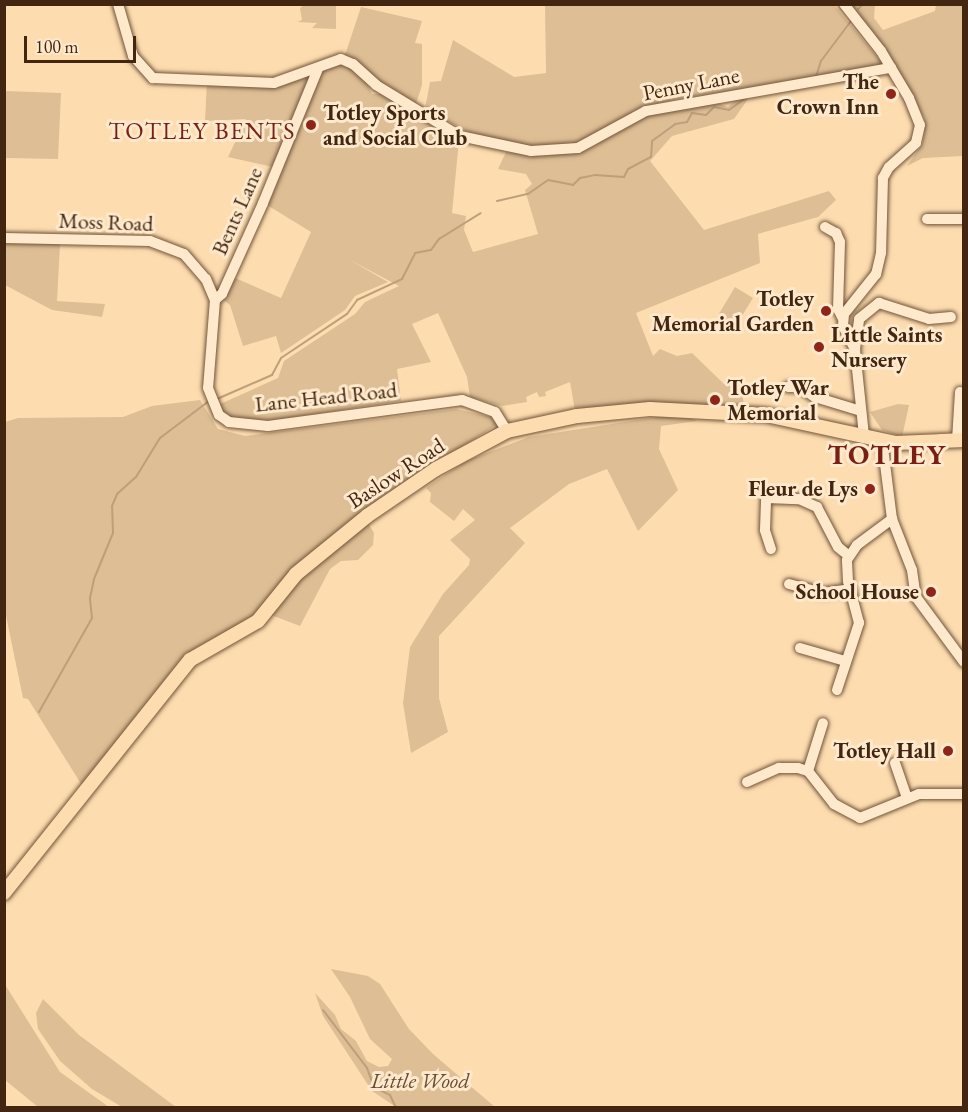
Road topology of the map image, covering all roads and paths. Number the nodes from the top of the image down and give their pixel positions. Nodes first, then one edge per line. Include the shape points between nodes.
1 (118, 4) edge
2 (844, 4) edge
3 (891, 68) junction
4 (318, 69) junction
5 (927, 219) dead end
6 (963, 219) edge
7 (825, 227) dead end
8 (4, 238) edge
9 (215, 300) junction
10 (951, 317) dead end
11 (843, 319) junction
12 (855, 350) junction
13 (788, 387) dead end
14 (960, 392) dead end
15 (861, 411) junction
16 (507, 431) junction
17 (864, 436) junction
18 (882, 440) junction
19 (960, 440) edge
20 (892, 519) junction
21 (771, 549) dead end
22 (849, 556) junction
23 (789, 584) dead end
24 (850, 589) junction
25 (800, 648) dead end
26 (845, 661) junction
27 (963, 662) edge
28 (837, 690) dead end
29 (823, 723) dead end
30 (895, 763) dead end
31 (808, 771) junction
32 (747, 782) dead end
33 (963, 794) edge
34 (907, 797) junction
35 (4, 893) edge

1 - 4 street via 133,56 153,78 262,84
2 - 3 street
3 - 4 street, Penny Lane via 646,111 592,142 550,152 460,136 376,85 345,60 335,59
3 - 11 street via 919,120 919,135 885,173 876,274 848,306
4 - 9 street, Bents Lane via 263,203 222,294
5 - 6 street
7 - 11 street via 836,233 840,242 838,309
8 - 9 street, Moss Road via 161,243 177,249 199,269
9 - 16 street, Lane Head Road via 210,330 212,400 229,422 262,426 462,400 495,412
10 - 12 street via 928,319 889,303 876,304 859,319
11 - 12 street
12 - 15 street
13 - 15 street via 800,387 815,397
14 - 19 street
15 - 17 street
16 - 17 main road, Baslow Road via 577,416 650,409 766,415
16 - 35 main road, Baslow Road via 436,469 367,516 296,574 258,621 190,660
17 - 18 main road, Baslow Road
18 - 19 main road, Baslow Road
18 - 20 street
20 - 22 street via 857,545
20 - 27 street via 912,570 916,597
21 - 22 street via 765,530 766,498 799,499 817,507 838,547
22 - 24 street via 846,573
23 - 24 street via 823,594
24 - 26 street via 859,623
25 - 26 street
26 - 28 street
29 - 31 street
30 - 34 street
31 - 32 street via 779,768
31 - 34 street via 834,804 856,817 867,817
33 - 34 street

